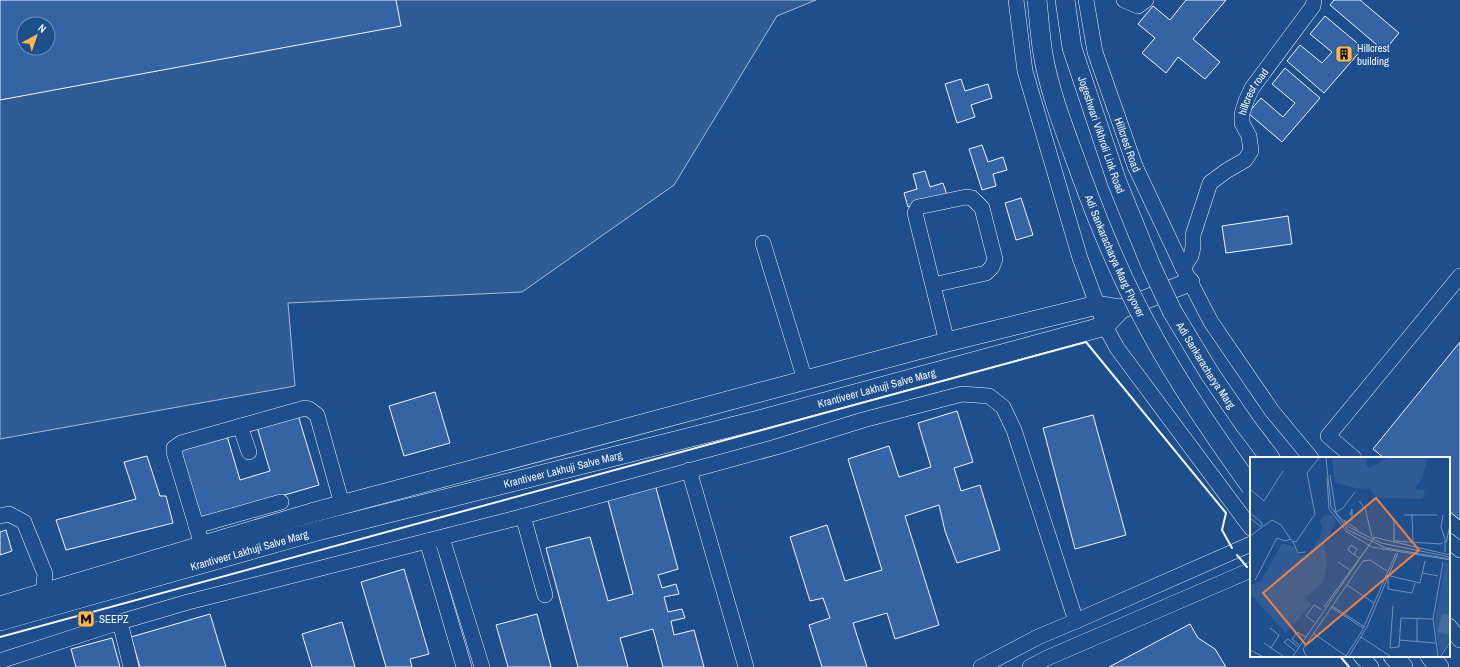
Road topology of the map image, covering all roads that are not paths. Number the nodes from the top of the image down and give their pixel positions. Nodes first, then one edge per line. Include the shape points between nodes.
1 (1016, 0) edge
2 (1037, 0) edge
3 (1065, 0) edge
4 (1086, 0) edge
5 (1124, 0) edge
6 (1146, 0) edge
7 (1314, 0) edge
8 (763, 242) dead end
9 (1151, 266) joint
10 (1186, 275) junction
11 (1460, 276) edge
12 (933, 285) junction
13 (1098, 305) junction
14 (1121, 309) junction
15 (1105, 326) junction
16 (947, 342) junction
17 (805, 380) junction
18 (240, 426) junction
19 (249, 452) dead end
20 (1269, 457) edge
21 (1310, 457) edge
22 (1353, 457) edge
23 (690, 470) junction
24 (1250, 486) edge
25 (281, 502) dead end
26 (342, 504) junction
27 (311, 513) junction
28 (0, 516) edge
29 (523, 516) junction
30 (196, 526) junction
31 (1250, 527) edge
32 (318, 531) junction
33 (442, 538) junction
34 (427, 541) junction
35 (1450, 542) edge
36 (1250, 544) edge
37 (202, 545) junction
38 (1460, 550) edge
39 (1250, 570) edge
40 (545, 595) dead end
41 (45, 600) junction
42 (0, 606) edge
43 (0, 620) edge
44 (1076, 621) junction
45 (120, 622) junction
46 (1450, 627) edge
47 (1038, 637) junction
48 (1460, 640) edge
49 (1362, 657) edge
50 (1394, 657) edge
51 (1431, 657) edge
52 (0, 661) edge
53 (1049, 662) edge
54 (132, 667) edge
55 (464, 667) edge
56 (482, 667) edge
57 (746, 667) edge
58 (980, 667) edge
59 (1030, 667) edge
60 (1371, 667) edge
61 (1403, 667) edge
62 (1439, 667) edge

1 - 13 street via 1025,71 1080,258
2 - 24 main road, Adi Sankaracharya Marg Flyover, bridge via 1044,55 1058,114 1115,261 1148,327 1182,384
3 - 9 main road, Jogeshwari Vikhroli Link Road via 1072,48 1117,182
4 - 10 street, Hillcrest Road via 1095,52 1135,166
5 - 6 street via 1138,6
7 - 10 street, hillcrest road via 1252,88 1242,114 1242,123 1249,136 1251,151 1245,160 1226,170 1210,183 1193,235 1193,247
8 - 17 street
9 - 20 main road, Adi Sankaracharya Marg, bridge via 1172,311 1210,374
10 - 14 main road
10 - 21 street, Hillcrest Road via 1211,322 1268,405
11 - 22 street via 1328,436
12 - 12 street via 915,211 918,207 972,198 982,208 995,259 992,267 986,273
12 - 16 street
13 - 14 main road, Krantiveer Lakhuji Salve Marg
13 - 15 street
13 - 16 main road, Krantiveer Lakhuji Salve Marg
14 - 15 main road
15 - 31 street via 1117,348
15 - 32 main road, Krantiveer Lakhuji Salve Marg via 759,420
16 - 17 main road, Krantiveer Lakhuji Salve Marg
17 - 26 main road, Krantiveer Lakhuji Salve Marg
18 - 19 street
18 - 26 street via 305,408 313,412
18 - 30 street via 181,443 174,448
23 - 29 street
23 - 44 street via 962,394 989,396 1003,407 1014,430
23 - 57 street
25 - 30 street
26 - 27 main road, Krantiveer Lakhuji Salve Marg
27 - 32 main road
27 - 37 main road, Krantiveer Lakhuji Salve Marg
28 - 41 street via 10,514 24,522 45,574
29 - 33 street
29 - 40 street
30 - 37 street
32 - 41 main road, Krantiveer Lakhuji Salve Marg
33 - 34 street
33 - 56 street
34 - 45 street
34 - 55 street
35 - 38 street
36 - 44 street
37 - 41 main road, Krantiveer Lakhuji Salve Marg
39 - 53 street
41 - 42 main road, Krantiveer Lakhuji Salve Marg
41 - 43 main road, Krantiveer Lakhuji Salve Marg
44 - 47 street
45 - 52 street
45 - 54 street
46 - 48 street
47 - 53 street
47 - 58 street
49 - 60 street
50 - 61 main road
51 - 62 main road
53 - 59 street

